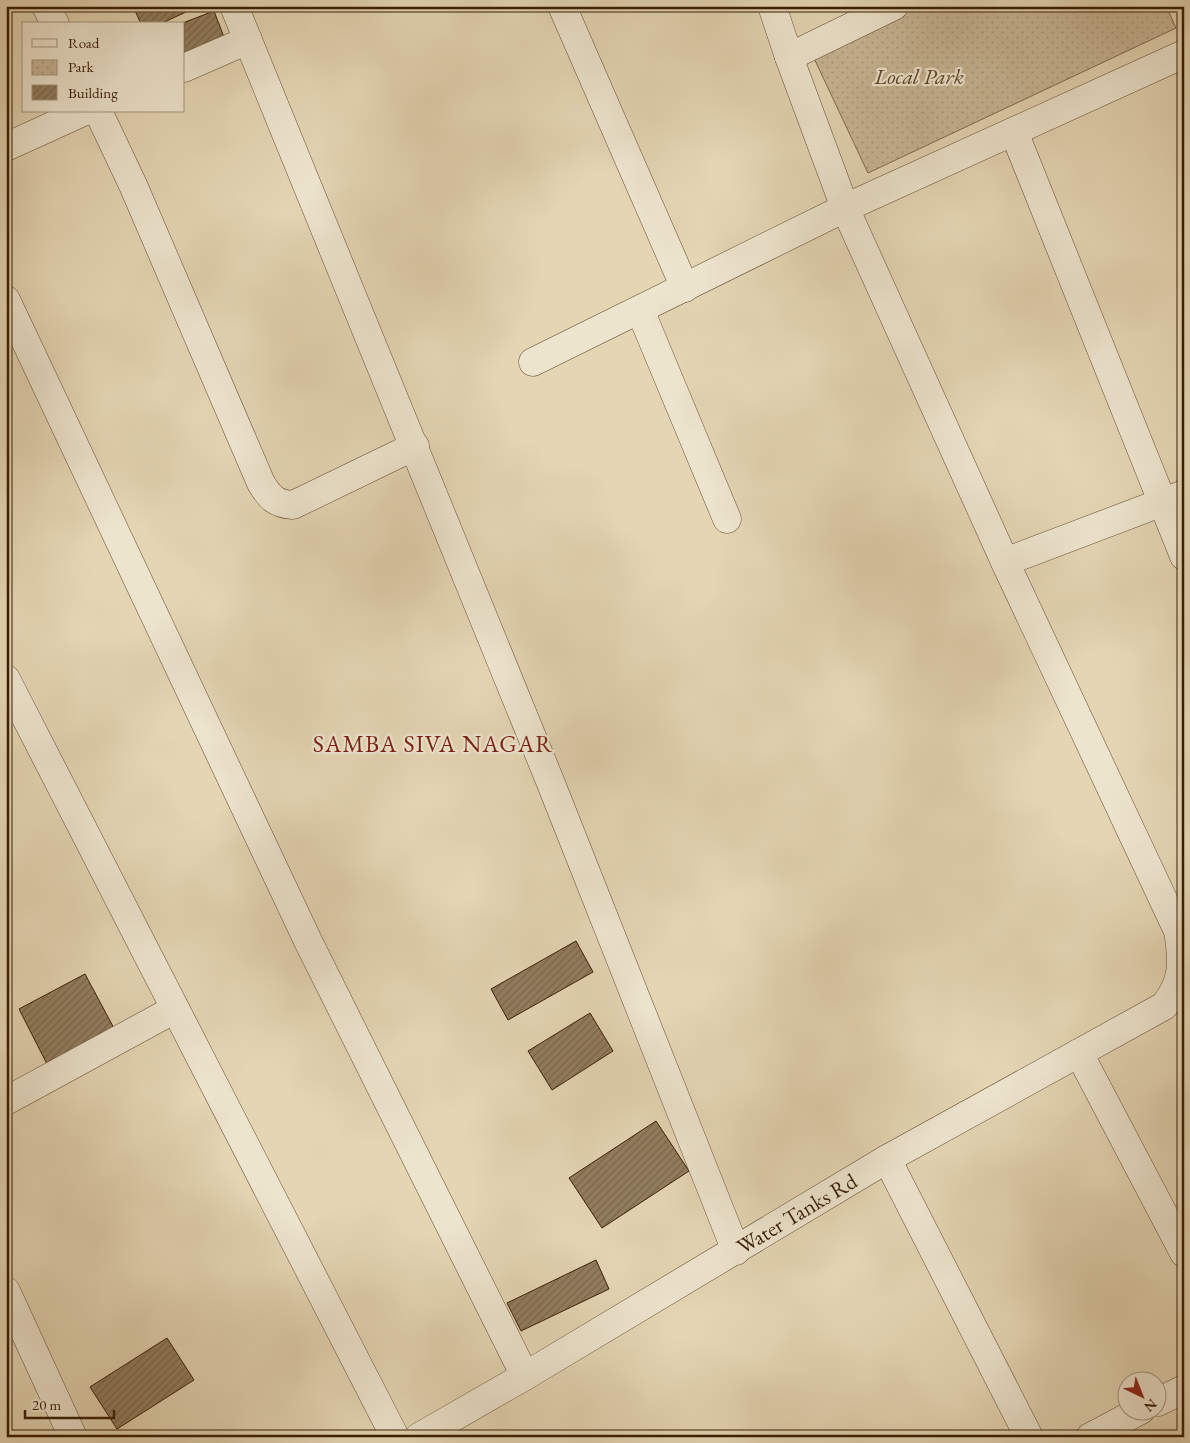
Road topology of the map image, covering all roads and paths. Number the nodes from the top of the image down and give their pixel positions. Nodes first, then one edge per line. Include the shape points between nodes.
1 (46, 6) edge
2 (234, 6) edge
3 (562, 6) edge
4 (772, 6) edge
5 (894, 6) edge
6 (54, 22) edge
7 (248, 40) junction
8 (789, 58) junction
9 (1181, 62) edge
10 (185, 68) edge
11 (83, 112) edge
12 (98, 112) edge
13 (1014, 132) junction
14 (6, 147) edge
15 (845, 208) junction
16 (685, 288) junction
17 (6, 300) edge
18 (640, 310) junction
19 (533, 362) dead end
20 (415, 446) junction
21 (1173, 499) edge
22 (727, 519) dead end
23 (1184, 556) edge
24 (1006, 562) junction
25 (6, 679) edge
26 (1181, 929) edge
27 (175, 1009) junction
28 (1080, 1053) junction
29 (6, 1100) edge
30 (887, 1159) junction
31 (1181, 1242) edge
32 (736, 1251) junction
33 (6, 1291) edge
34 (525, 1376) junction
35 (1184, 1389) edge
36 (1168, 1397) edge
37 (1123, 1420) edge
38 (72, 1437) edge
39 (395, 1437) edge
40 (419, 1437) edge
41 (1029, 1437) edge
42 (1090, 1437) edge

1 - 6 street
2 - 7 street
3 - 16 street
4 - 8 street
5 - 8 street
7 - 10 street
7 - 20 street
8 - 15 street
9 - 13 street
11 - 14 street
12 - 20 street via 269,497 279,504 293,505
13 - 15 street
13 - 21 street
15 - 16 street
15 - 24 street
16 - 18 street
17 - 34 street via 308,941
18 - 19 street
18 - 22 street
20 - 32 street
21 - 23 street
21 - 24 street
24 - 26 street
25 - 27 street
26 - 28 street, Water Tanks Rd via 1182,967 1176,992 1164,1006
27 - 29 street
27 - 39 street
28 - 30 street, Water Tanks Rd
28 - 31 street
30 - 32 street, Water Tanks Rd
30 - 41 street
32 - 34 street, Water Tanks Rd
33 - 38 street
34 - 40 street, Water Tanks Rd
35 - 36 street
37 - 42 street

